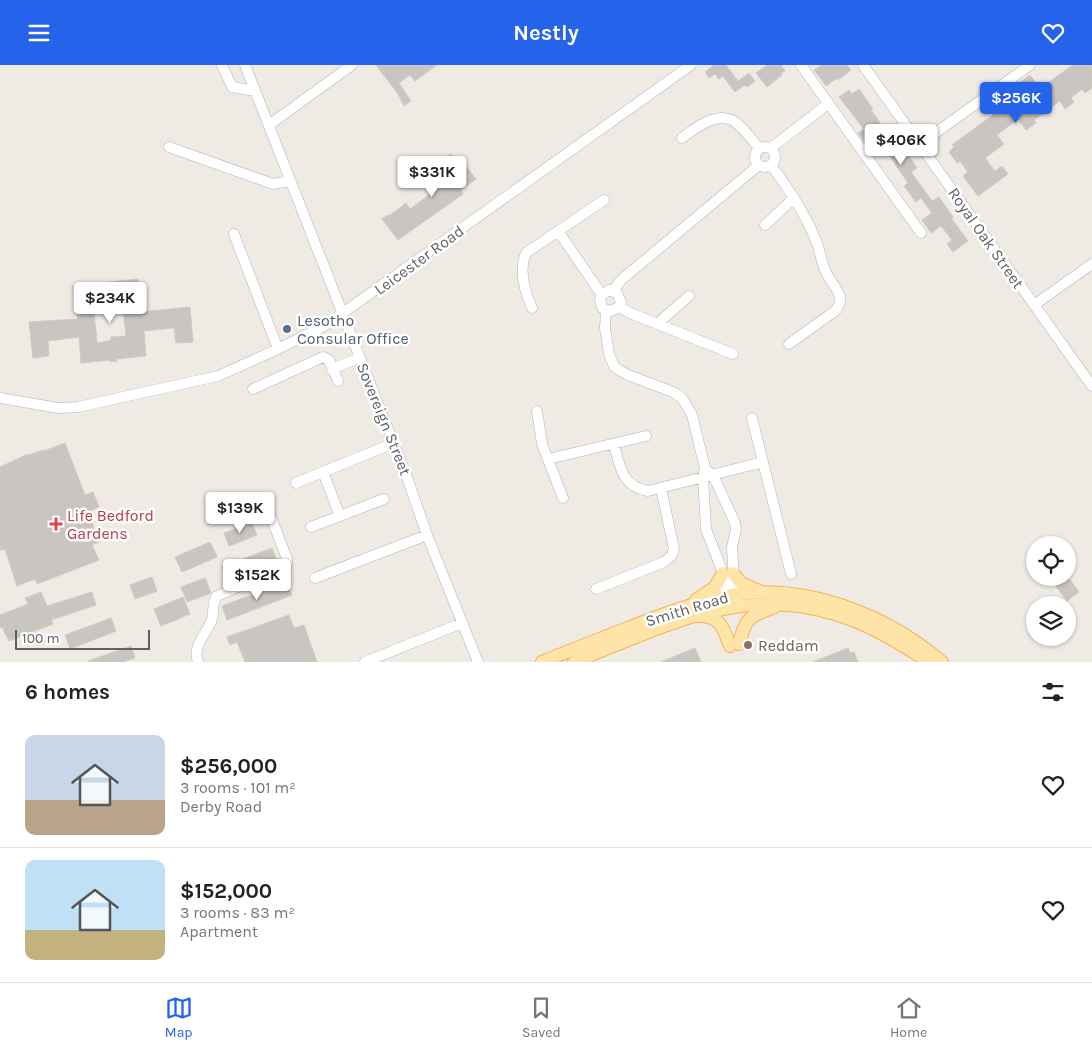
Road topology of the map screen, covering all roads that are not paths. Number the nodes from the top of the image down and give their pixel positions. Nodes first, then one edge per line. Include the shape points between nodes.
1 (222, 65) edge
2 (245, 65) edge
3 (352, 65) edge
4 (691, 65) edge
5 (801, 65) edge
6 (863, 65) edge
7 (1030, 65) edge
8 (255, 91) junction
9 (828, 104) junction
10 (269, 125) junction
11 (682, 138) dead end
12 (920, 144) junction
13 (169, 147) dead end
14 (759, 148) junction
15 (771, 148) junction
16 (758, 165) junction
17 (771, 165) junction
18 (290, 181) junction
19 (794, 198) junction
20 (604, 200) dead end
21 (765, 225) dead end
22 (558, 231) junction
23 (921, 233) dead end
24 (234, 234) dead end
25 (1092, 264) edge
26 (613, 291) junction
27 (602, 295) junction
28 (689, 296) dead end
29 (1034, 305) junction
30 (619, 307) junction
31 (532, 308) dead end
32 (606, 311) junction
33 (342, 315) junction
34 (656, 324) junction
35 (789, 344) dead end
36 (278, 349) junction
37 (733, 354) dead end
38 (360, 357) junction
39 (332, 369) junction
40 (338, 381) dead end
41 (1092, 386) edge
42 (253, 389) dead end
43 (0, 398) edge
44 (537, 411) dead end
45 (752, 418) dead end
46 (646, 436) dead end
47 (394, 443) junction
48 (614, 444) junction
49 (548, 459) junction
50 (763, 463) junction
51 (323, 472) junction
52 (707, 474) junction
53 (296, 483) dead end
54 (661, 489) junction
55 (563, 498) dead end
56 (384, 499) dead end
57 (340, 516) junction
58 (271, 517) dead end
59 (311, 527) dead end
60 (427, 535) junction
61 (732, 547) junction
62 (714, 550) junction
63 (728, 573) junction
64 (791, 574) dead end
65 (315, 578) dead end
66 (596, 589) dead end
67 (762, 593) junction
68 (731, 601) junction
69 (782, 604) junction
70 (683, 607) junction
71 (854, 615) junction
72 (693, 616) junction
73 (462, 623) junction
74 (197, 660) edge
75 (365, 662) edge
76 (478, 662) edge
77 (542, 662) edge
78 (574, 662) edge
79 (928, 662) edge
80 (942, 662) edge

1 - 8 street via 232,87
2 - 8 street, Sovereign Street
3 - 10 street
4 - 33 street, Leicester Road
5 - 9 street
6 - 12 street, Royal Oak Street
7 - 12 street
8 - 10 street, Sovereign Street
9 - 15 street
9 - 23 street
10 - 18 street, Sovereign Street
11 - 14 street via 714,119 726,118 739,125
12 - 29 street, Royal Oak Street
13 - 18 street via 272,185
14 - 15 street
14 - 16 street via 755,156
15 - 17 street via 775,154
16 - 17 street
16 - 26 street via 621,280
17 - 19 street
18 - 33 street, Sovereign Street
19 - 21 street
19 - 35 street via 816,240 841,302 836,311
20 - 22 street
22 - 27 street
22 - 31 street via 531,249 524,258 525,291
24 - 36 street
25 - 29 street
26 - 27 street
26 - 30 street via 620,297
27 - 32 street via 600,304
28 - 34 street
29 - 41 street, Royal Oak Street
30 - 32 street
30 - 34 street
32 - 52 street via 611,361 619,370 682,398 692,415
33 - 36 street, Leicester Road
33 - 38 street, Sovereign Street
34 - 37 street
36 - 43 street, Leicester Road via 218,376 78,407 58,408
38 - 39 street
38 - 47 street, Sovereign Street
39 - 40 street
39 - 42 street via 327,358 320,358
44 - 49 street via 540,437
45 - 50 street
46 - 48 street
47 - 51 street
47 - 60 street, Sovereign Street
48 - 49 street
48 - 54 street via 621,469 632,485 648,491
49 - 55 street
50 - 52 street
50 - 64 street
51 - 53 street
51 - 57 street
52 - 54 street
52 - 61 street via 735,523
52 - 62 street via 705,523
54 - 66 street via 674,544 672,555 664,563
56 - 57 street
57 - 59 street
58 - 74 street via 287,564 217,595 210,622 200,638
60 - 65 street
60 - 73 street, Sovereign Street
61 - 62 street
61 - 63 street
62 - 63 street
63 - 67 main road
63 - 68 street
63 - 70 main road via 715,587
67 - 68 main road, Smith Road
67 - 71 main road, Smith Road via 805,596 836,604
68 - 69 main road, Smith Road
68 - 70 main road, Smith Road
68 - 72 main road, Smith Road
69 - 71 main road, Smith Road
69 - 72 main road via 749,619 734,645 718,621 706,616
70 - 77 main road, Smith Road
71 - 79 main road, Smith Road
71 - 80 main road, Smith Road via 891,628 923,646
72 - 78 main road, Smith Road
73 - 75 street
73 - 76 street, Sovereign Street

